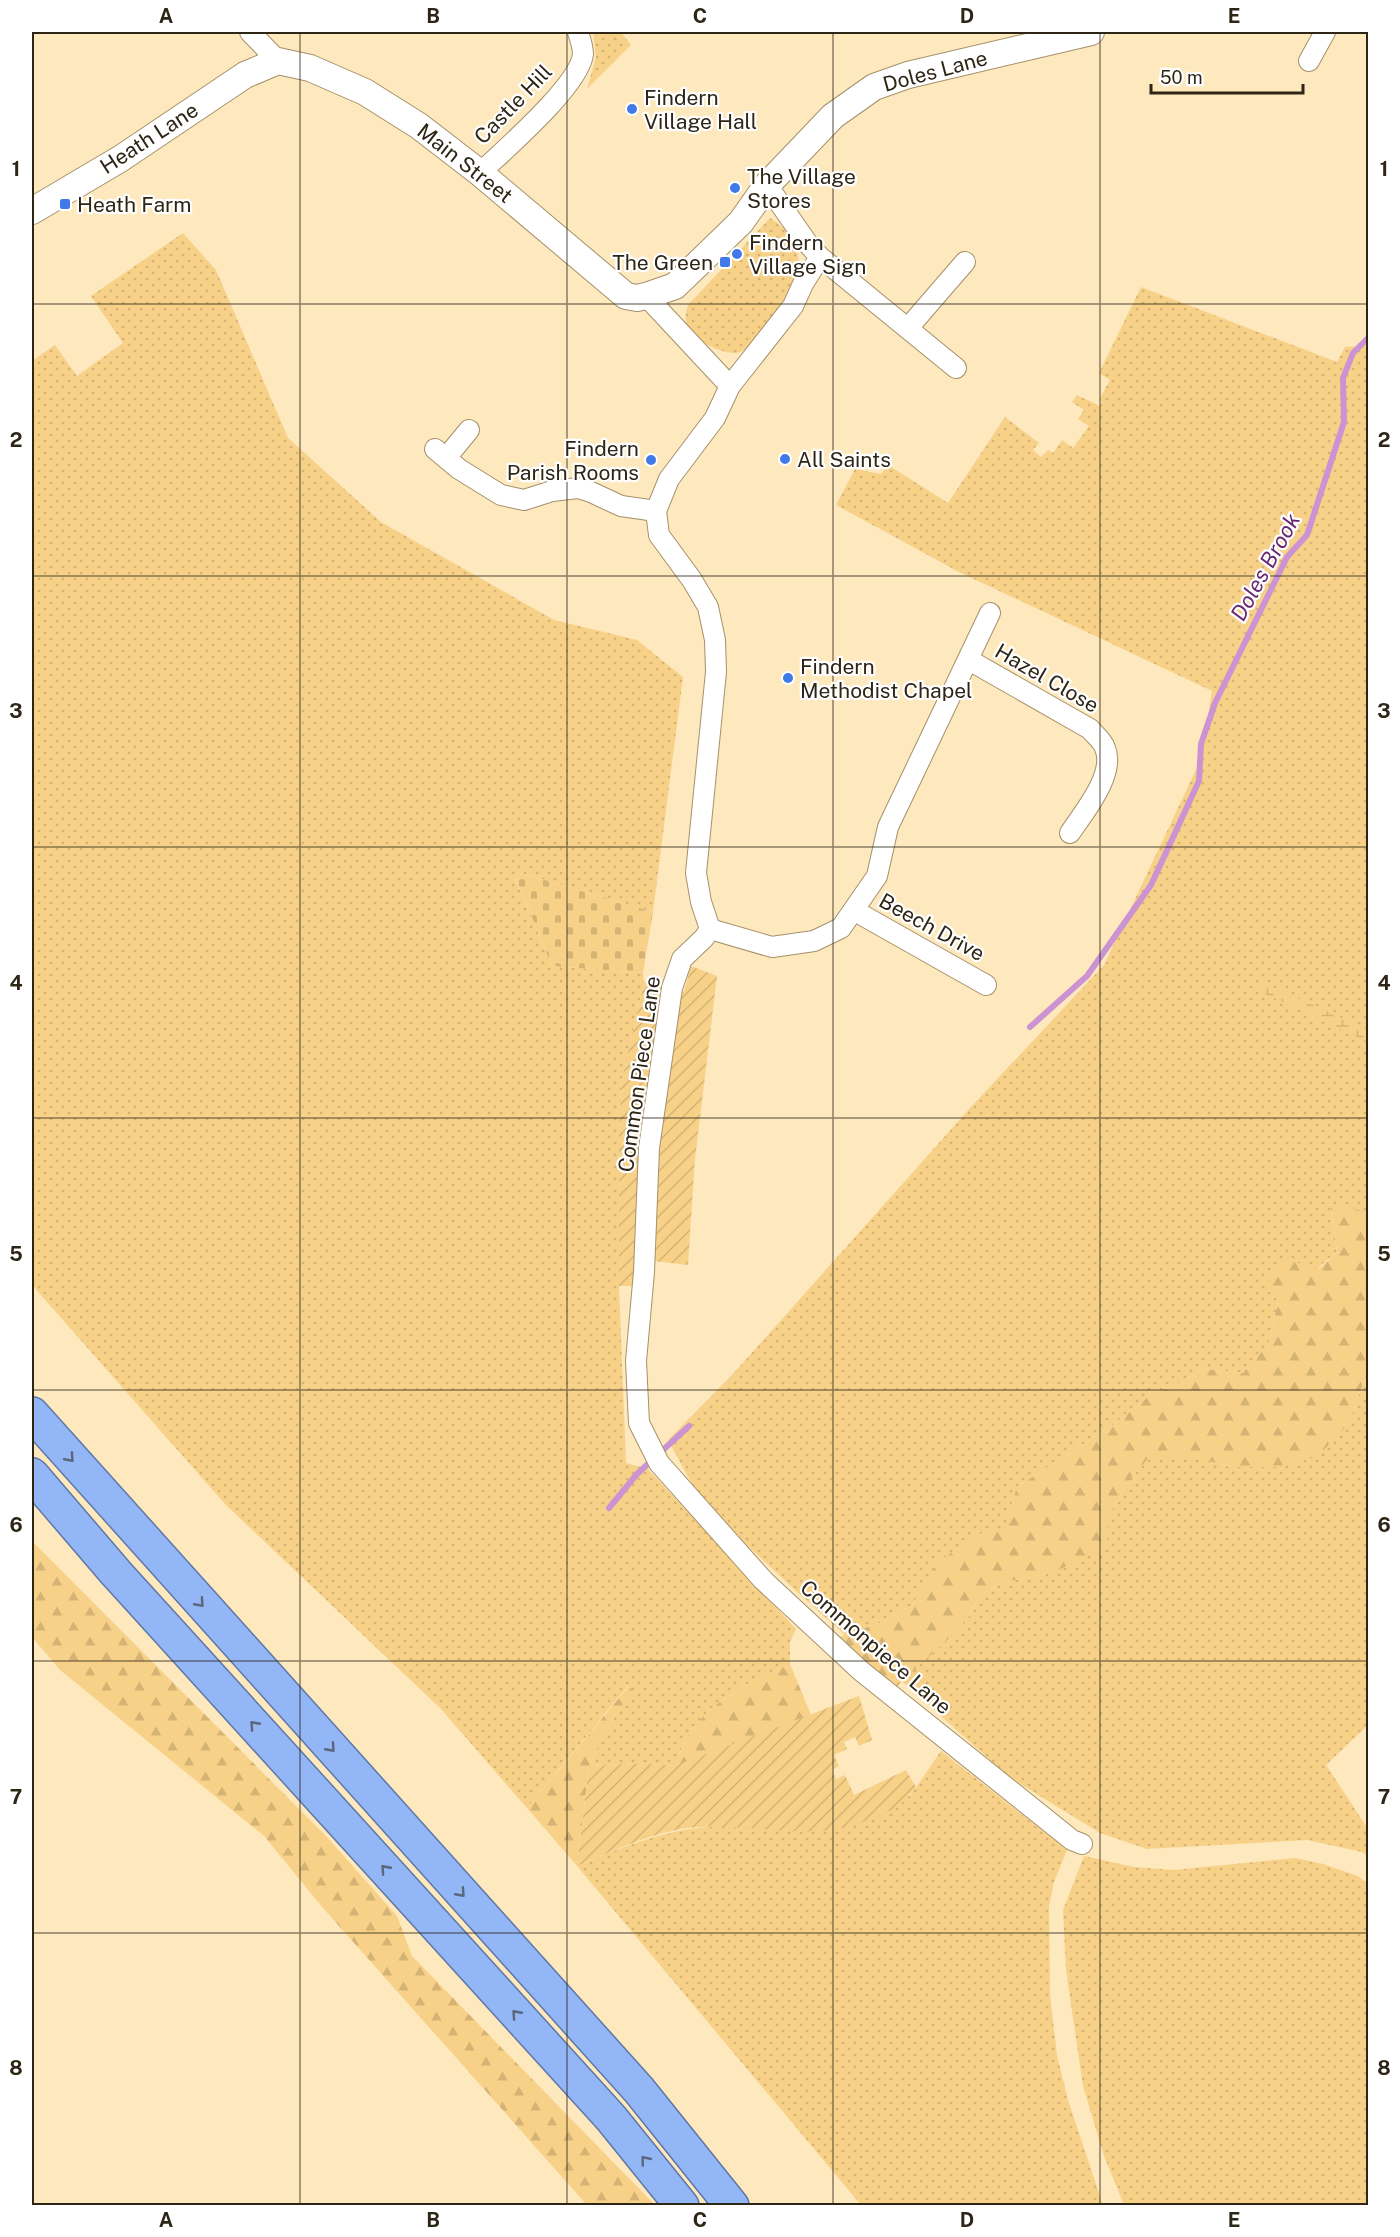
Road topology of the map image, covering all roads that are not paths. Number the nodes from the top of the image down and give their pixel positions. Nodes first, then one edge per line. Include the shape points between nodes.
1 (250, 32) edge
2 (578, 32) edge
3 (1091, 32) edge
4 (1325, 32) edge
5 (1310, 61) dead end
6 (272, 63) junction
7 (480, 173) junction
8 (766, 185) junction
9 (32, 211) edge
10 (820, 257) junction
11 (965, 262) dead end
12 (646, 296) junction
13 (908, 328) junction
14 (956, 368) dead end
15 (729, 386) junction
16 (469, 429) dead end
17 (656, 511) junction
18 (990, 613) dead end
19 (969, 660) junction
20 (1070, 834) dead end
21 (855, 911) junction
22 (710, 928) junction
23 (986, 985) dead end
24 (32, 1414) edge
25 (655, 1457) joint
26 (32, 1475) edge
27 (1082, 1844) dead end
28 (682, 2205) edge
29 (732, 2205) edge

1 - 6 street
2 - 7 street, Castle Hill via 583,55 576,74 538,118
3 - 8 street, Doles Lane via 908,75 874,87 833,116
4 - 5 street
6 - 7 street, Main Street via 310,68 365,92 419,126
6 - 9 street, Heath Lane via 245,75 120,159
7 - 12 street, Main Street via 626,296
8 - 10 street
8 - 12 street, Doles Lane via 741,222 675,286
10 - 13 street
10 - 15 street via 793,306
11 - 13 street
12 - 15 street
13 - 14 street
15 - 17 street via 715,418 669,479
16 - 17 street via 440,454 501,495 524,500 578,488 621,506
17 - 22 street via 659,535 708,607 715,640 716,672 696,873
18 - 19 street
19 - 20 street, Hazel Close via 1090,729 1105,746 1109,764
19 - 21 street via 888,827 877,876
21 - 22 street via 842,928 794,945 771,947
21 - 23 street, Beech Drive
22 - 25 street, Common Piece Lane via 682,959 672,988 649,1148 636,1361 639,1423
24 -> 29 highway via 639,2091
25 - 27 street, Commonpiece Lane via 764,1580 861,1671 1072,1840
28 -> 26 highway via 611,2118

